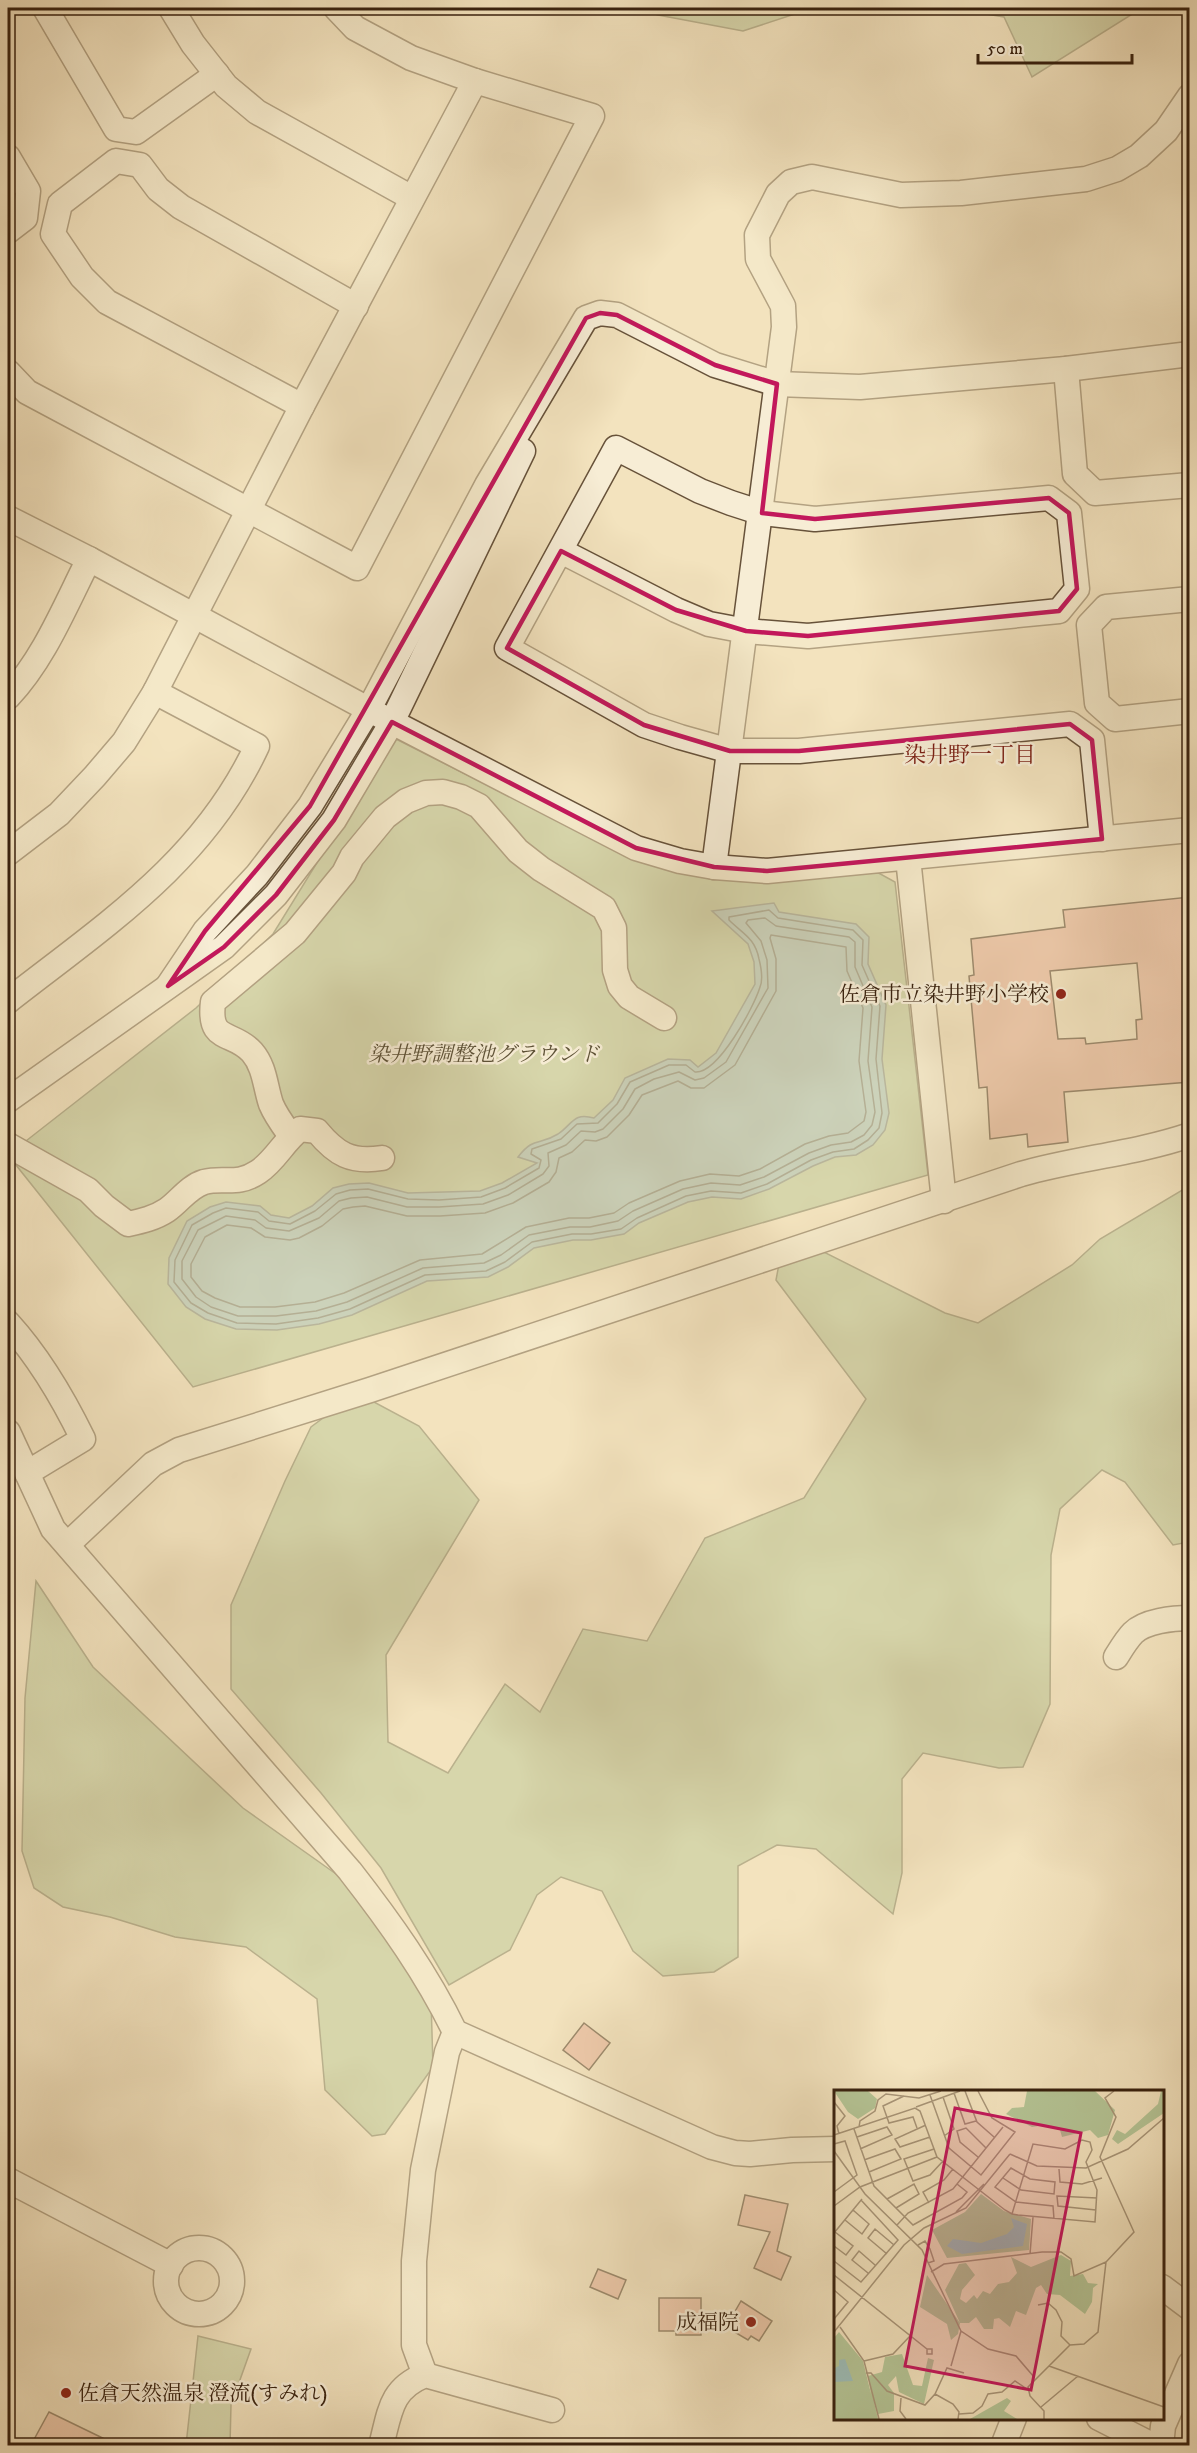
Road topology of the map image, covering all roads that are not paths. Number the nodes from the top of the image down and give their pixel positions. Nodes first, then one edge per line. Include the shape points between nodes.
1 (45, 8) edge
2 (171, 8) edge
3 (336, 8) edge
4 (217, 74) junction
5 (475, 81) junction
6 (1190, 96) edge
7 (8, 157) edge
8 (412, 198) junction
9 (8, 231) edge
10 (356, 306) junction
11 (586, 318) junction
12 (1190, 354) edge
13 (1066, 369) junction
14 (8, 372) edge
15 (777, 384) junction
16 (302, 406) junction
17 (1190, 484) edge
18 (248, 511) junction
19 (762, 513) junction
20 (8, 518) edge
21 (561, 551) junction
22 (89, 559) junction
23 (1190, 599) edge
24 (194, 615) junction
25 (746, 631) junction
26 (155, 692) junction
27 (8, 697) edge
28 (369, 709) junction
29 (1190, 711) edge
30 (392, 722) junction
31 (730, 751) junction
32 (1190, 830) edge
33 (1102, 839) junction
34 (8, 853) edge
35 (908, 858) junction
36 (714, 867) junction
37 (168, 986) junction
38 (8, 1001) edge
39 (664, 1018) dead end
40 (8, 1100) edge
41 (1190, 1135) edge
42 (291, 1136) junction
43 (8, 1145) edge
44 (382, 1158) dead end
45 (944, 1201) junction
46 (8, 1323) edge
47 (8, 1432) edge
48 (27, 1473) junction
49 (68, 1544) junction
50 (1190, 1618) edge
51 (1116, 1657) dead end
52 (455, 2032) junction
53 (834, 2149) edge
54 (8, 2180) edge
55 (171, 2265) dead end
56 (1164, 2288) edge
57 (1190, 2308) edge
58 (1190, 2364) edge
59 (426, 2375) junction
60 (552, 2410) dead end
61 (1013, 2420) edge
62 (1103, 2420) edge
63 (381, 2445) edge
64 (1004, 2445) edge
65 (1154, 2445) edge
66 (1161, 2445) edge

1 - 4 street via 116,129 136,132
2 - 4 street
3 - 5 street via 355,28 381,43
4 - 8 street via 257,112
5 - 8 street
5 - 18 street via 592,116 357,568
6 - 15 street via 1166,131 1139,156 1118,169 1086,179 961,193 901,195 812,177 791,182 778,194 758,235 758,259 783,306
7 - 9 street via 27,191 25,218
8 - 10 street
10 - 16 street
10 - 16 street via 181,207 158,189 141,165 116,161 60,204 53,234 82,277 107,302
11 - 15 street via 600,313 617,315 715,365
11 - 28 street via 487,485
11 - 30 street
12 - 13 street
13 - 15 street via 860,387
13 - 17 street via 1075,474 1095,493
14 - 18 street via 27,392
15 - 19 street
16 - 18 street
18 - 24 street
19 - 21 street via 700,491 616,448
19 - 25 street
19 - 25 street via 815,519 1050,498 1069,513 1077,589 1059,611 808,636
20 - 22 street
21 - 25 street via 676,610 709,624
21 - 31 street via 507,648 644,725
22 - 24 street
22 - 27 street via 53,630 23,681
23 - 29 street via 1106,607 1089,625 1097,703 1115,718
24 - 26 street
24 - 28 street
25 - 31 street
26 - 34 street via 124,742 95,776 59,814
26 - 38 street via 257,746 242,777 194,843 165,874
28 - 30 street
28 - 37 street via 310,806 257,875 205,931
30 - 36 street via 636,848
30 - 37 street via 333,820 276,895 224,946
31 - 33 street via 799,751 1070,724 1092,740
31 - 36 street
32 - 33 street
33 - 35 street
35 - 36 street via 767,871
35 - 45 street
37 - 40 street
39 - 42 street via 629,997 620,986 615,970 614,928 604,908 518,851 479,806 443,792 426,793 406,801 385,817 295,933 213,1002 211,1017 219,1033 253,1053 263,1069 272,1105
41 - 45 street via 1157,1146 1054,1165
42 - 43 street via 257,1173 236,1181 205,1182 191,1188 169,1209 128,1224 88,1190
42 - 44 street via 300,1129 316,1131 346,1157 364,1161
45 - 49 street via 179,1450 153,1464
46 - 48 street via 64,1401 82,1439
47 - 48 street
48 - 49 street via 53,1529
49 - 52 street via 350,1871 389,1921
50 - 51 street via 1134,1631
52 - 53 street via 712,2147 750,2154
52 - 59 street via 447,2052 423,2170 414,2261 414,2345
54 - 55 street
56 - 57 street
58 - 66 street via 1163,2426
59 - 60 street
59 - 63 street via 409,2382 393,2399
61 - 64 street
62 - 65 street

